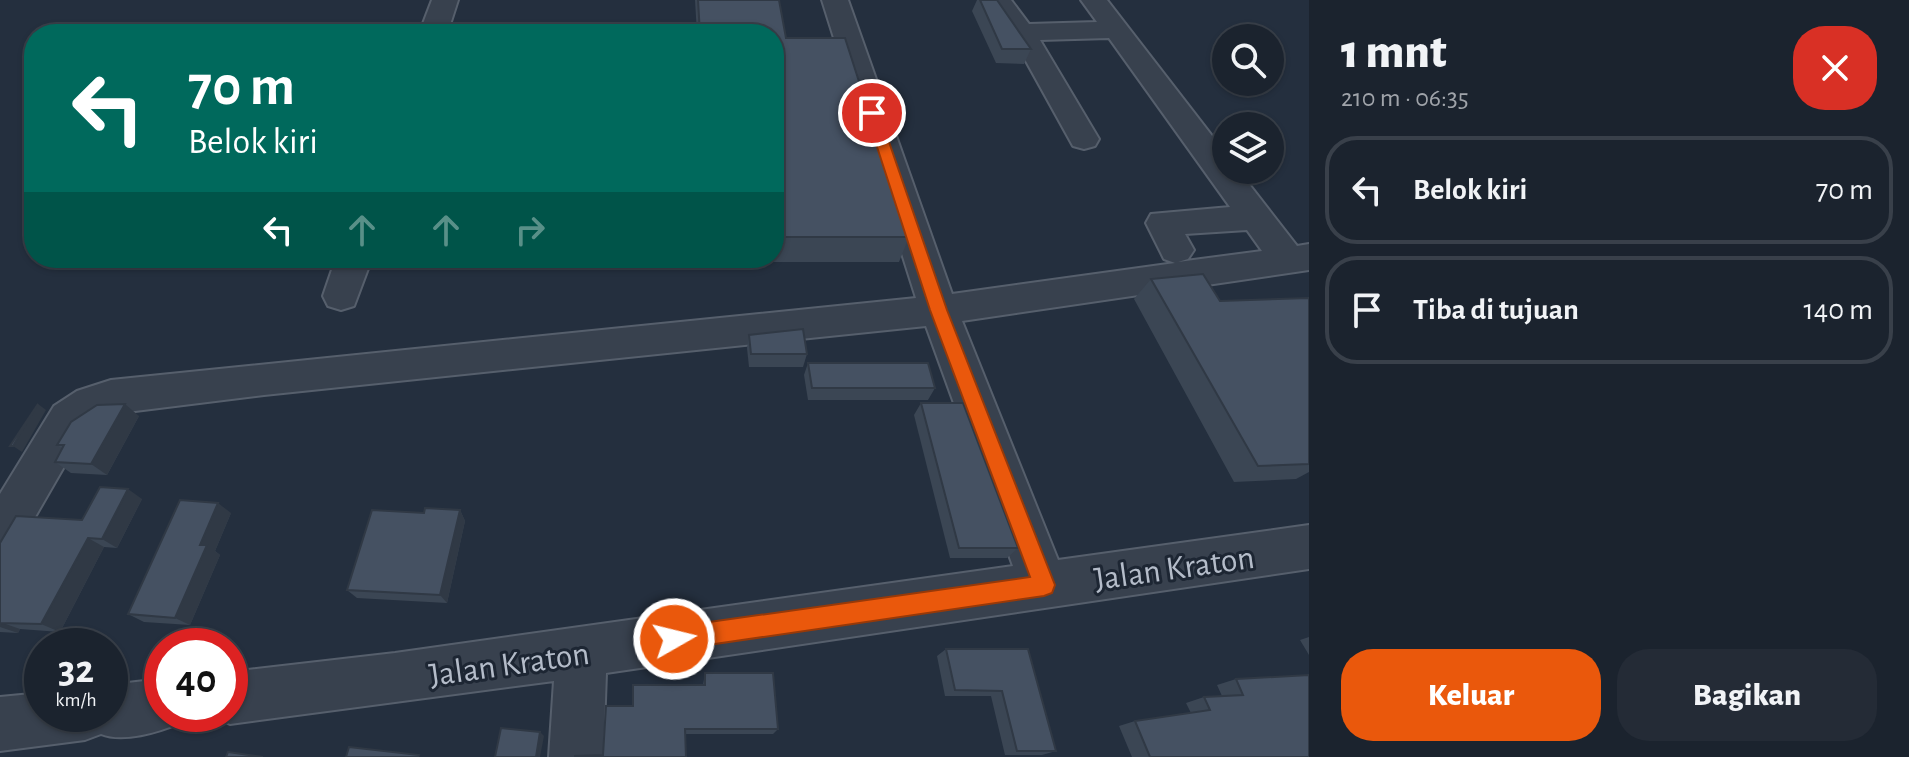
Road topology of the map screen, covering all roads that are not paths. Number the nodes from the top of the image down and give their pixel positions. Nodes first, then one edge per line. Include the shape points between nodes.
1 (445, 0) edge
2 (835, 0) edge
3 (998, 0) edge
4 (1094, 0) edge
5 (437, 24) edge
6 (1117, 30) junction
7 (1020, 32) junction
8 (1084, 139) dead end
9 (1256, 217) junction
10 (1176, 250) dead end
11 (1298, 258) edge
12 (351, 268) edge
13 (341, 296) dead end
14 (939, 310) junction
15 (0, 535) edge
16 (1309, 547) edge
17 (1044, 585) junction
18 (581, 652) junction
19 (248, 696) edge
20 (24, 721) edge
21 (0, 724) edge
22 (576, 757) edge

1 - 5 street
2 - 14 street
3 - 7 street
4 - 6 street
6 - 7 street
6 - 9 street
7 - 8 street
9 - 10 street via 1163,223
9 - 11 street
11 - 14 street
12 - 13 street
14 - 15 street via 111,397 69,419
14 - 17 street
16 - 17 street, Jalan Kraton
17 - 18 street, Jalan Kraton
18 - 19 street, Jalan Kraton
18 - 22 street
20 - 21 street

